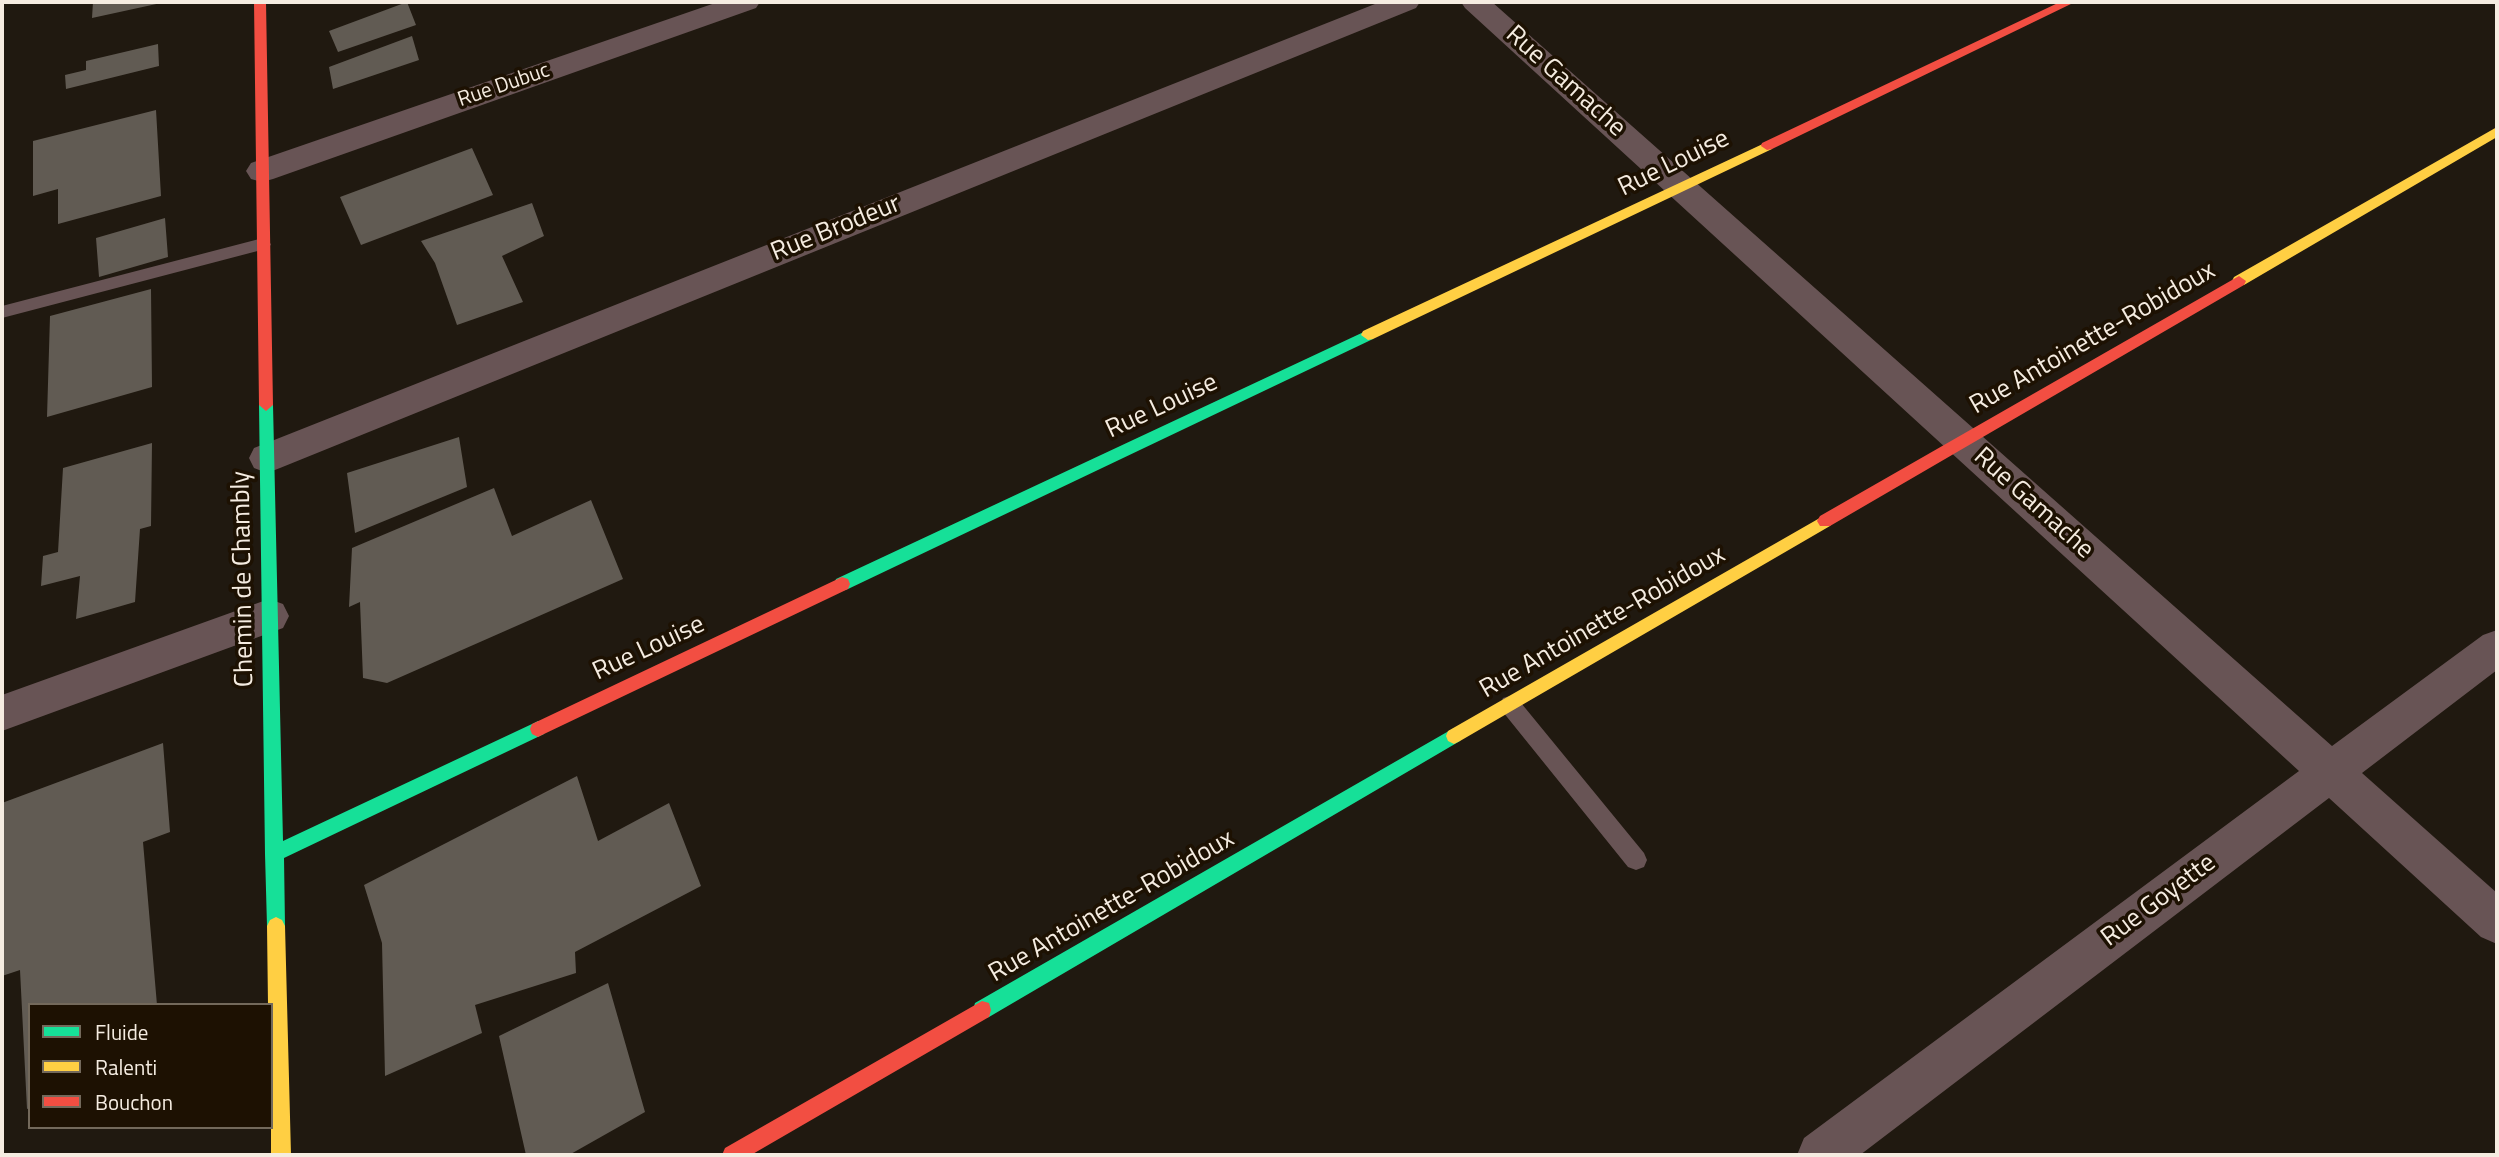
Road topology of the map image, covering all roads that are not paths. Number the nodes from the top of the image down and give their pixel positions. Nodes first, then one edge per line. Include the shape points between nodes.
1 (260, 2) edge
2 (746, 2) edge
3 (1406, 2) edge
4 (1475, 2) edge
5 (2069, 2) edge
6 (2497, 131) edge
7 (262, 171) junction
8 (1682, 188) junction
9 (263, 244) junction
10 (2, 313) edge
11 (1964, 442) junction
12 (267, 457) junction
13 (269, 616) junction
14 (2497, 647) edge
15 (1510, 705) junction
16 (2, 713) edge
17 (2331, 772) junction
18 (274, 854) junction
19 (1636, 860) dead end
20 (2497, 922) edge
21 (281, 1155) edge
22 (732, 1155) edge
23 (1821, 1155) edge

1 - 7 street, Chemin de Chambly
2 - 7 street, Rue Dubuc
3 - 12 street, Rue Brodeur
4 - 8 street, Rue Gamache
5 - 8 street, Rue Louise
6 - 11 street, Rue Antoinette-Robidoux
7 - 9 street, Chemin de Chambly
8 - 11 street, Rue Gamache
8 - 18 street, Rue Louise
9 - 10 lane
9 - 12 street, Chemin de Chambly
11 - 15 street, Rue Antoinette-Robidoux
11 - 17 street, Rue Gamache
12 - 13 street, Chemin de Chambly
13 - 16 street
13 - 18 street, Chemin de Chambly
14 - 17 street, Rue Goyette
15 - 19 lane
15 - 22 street, Rue Antoinette-Robidoux
17 - 20 street, Rue Gamache
17 - 23 street, Rue Goyette
18 - 21 street, Chemin de Chambly

